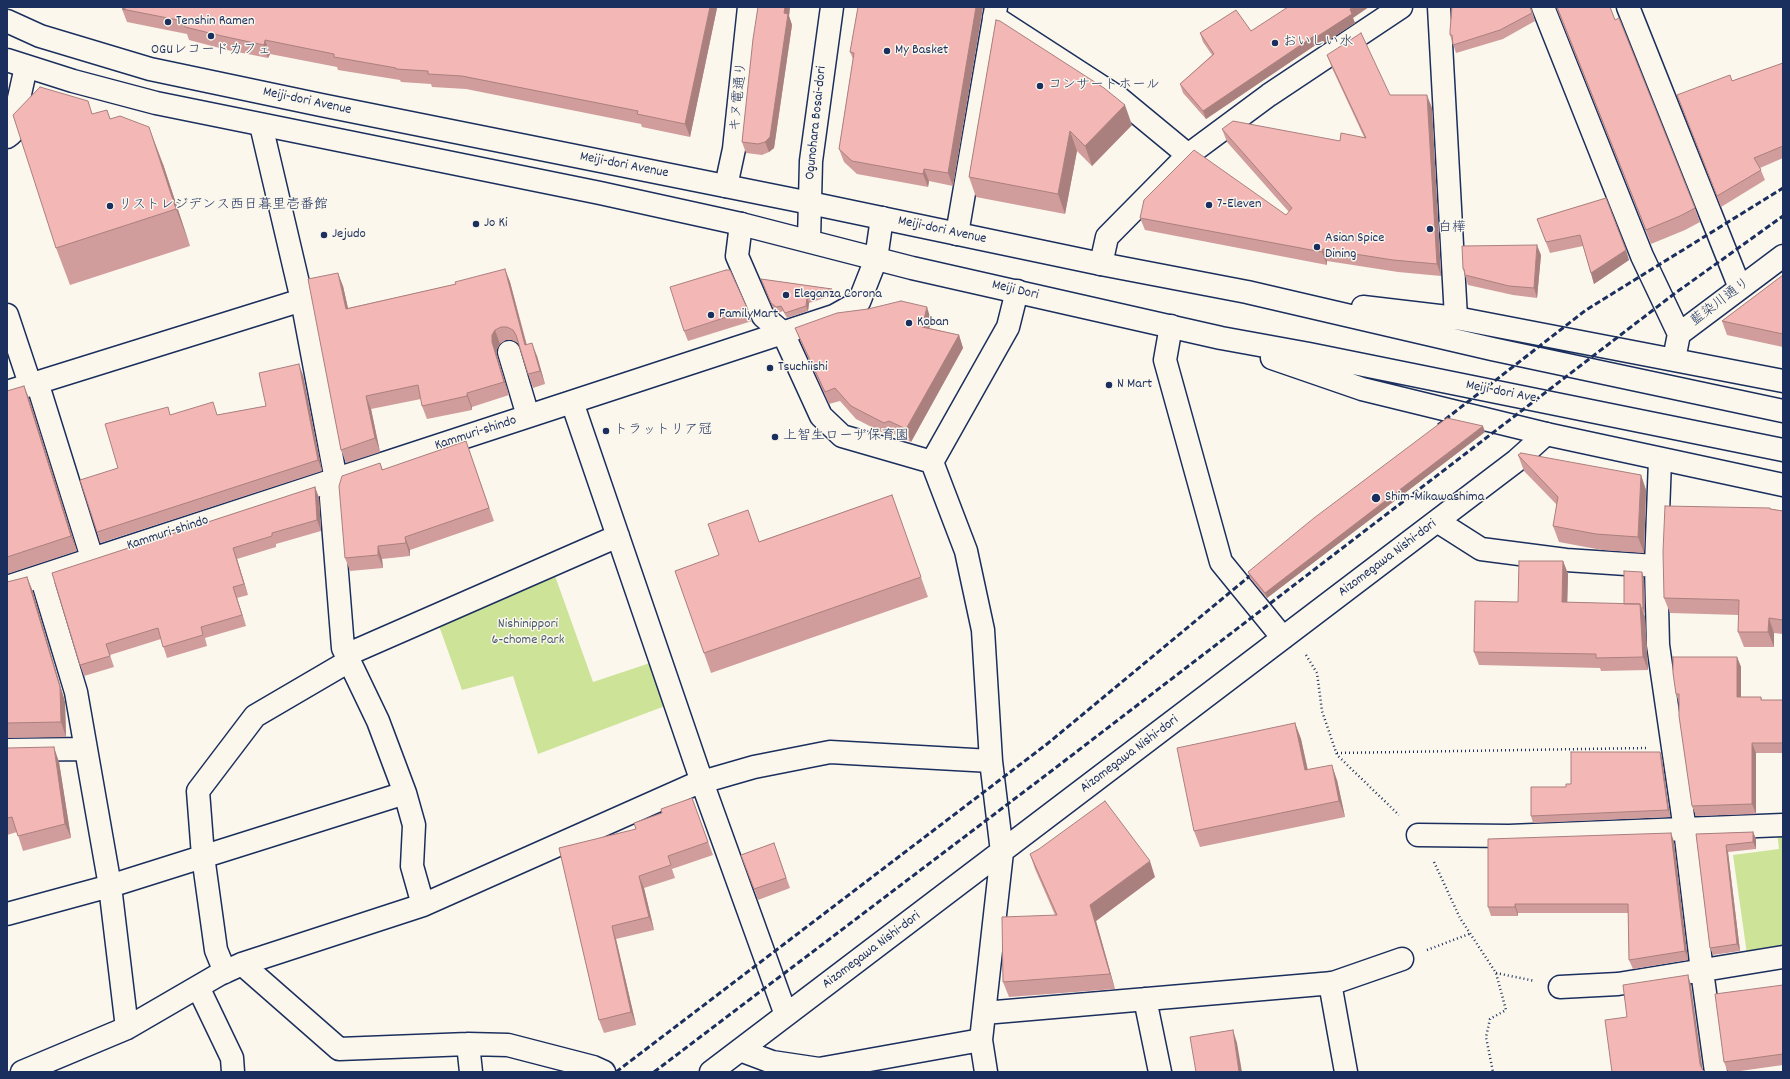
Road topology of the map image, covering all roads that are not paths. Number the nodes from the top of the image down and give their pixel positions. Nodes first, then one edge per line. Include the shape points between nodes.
1 (749, 7) edge
2 (832, 7) edge
3 (1401, 7) edge
4 (1439, 7) edge
5 (1543, 7) edge
6 (1628, 7) edge
7 (995, 12) edge
8 (7, 21) edge
9 (17, 64) edge
10 (261, 125) junction
11 (7, 137) edge
12 (1188, 154) junction
13 (726, 186) junction
14 (810, 202) junction
15 (882, 218) junction
16 (741, 224) junction
17 (957, 234) junction
18 (809, 240) junction
19 (1783, 256) edge
20 (876, 259) junction
21 (1101, 264) junction
22 (1740, 288) junction
23 (1017, 291) junction
24 (1247, 292) junction
25 (302, 300) junction
26 (7, 315) edge
27 (1456, 318) junction
28 (1171, 326) junction
29 (783, 333) junction
30 (1679, 334) junction
31 (1221, 338) junction
32 (509, 352) dead end
33 (1674, 360) junction
34 (1783, 381) edge
35 (34, 383) junction
36 (7, 392) edge
37 (572, 402) junction
38 (1783, 411) edge
39 (528, 416) junction
40 (1546, 434) junction
41 (1783, 450) edge
42 (1660, 460) junction
43 (932, 462) junction
44 (336, 480) junction
45 (1783, 485) edge
46 (1437, 521) junction
47 (618, 536) junction
48 (92, 558) junction
49 (1656, 566) junction
50 (42, 576) junction
51 (7, 587) edge
52 (1283, 638) junction
53 (348, 658) junction
54 (86, 749) junction
55 (7, 750) edge
56 (991, 761) junction
57 (702, 782) junction
58 (405, 793) junction
59 (1783, 825) edge
60 (1685, 830) junction
61 (1418, 835) road end
62 (1002, 852) junction
63 (203, 856) junction
64 (110, 886) junction
65 (423, 906) junction
66 (7, 914) edge
67 (1783, 957) edge
68 (1402, 959) road end
69 (234, 968) junction
70 (1702, 970) junction
71 (1330, 983) junction
72 (198, 987) junction
73 (1560, 987) road end
74 (1145, 999) junction
75 (984, 1013) junction
76 (786, 1015) junction
77 (127, 1028) junction
78 (981, 1040) junction
79 (468, 1044) junction
80 (740, 1050) junction
81 (820, 1070) edge
82 (22, 1072) edge
83 (233, 1072) edge
84 (471, 1072) edge
85 (604, 1072) edge
86 (711, 1072) edge
87 (986, 1072) edge
88 (1160, 1072) edge
89 (1346, 1072) edge
90 (1716, 1072) edge

1 - 13 street, キヌ電通り via 734,149
2 - 14 street, Ogunohara Bosai-dori via 811,161
3 - 12 street via 1268,95
4 - 27 street
5 - 30 street via 1642,256
6 - 22 street
7 - 12 street via 1119,98
7 - 17 street
8 - 13 street, Meiji-dori Avenue via 40,36 150,69
9 - 10 street via 156,103
9 - 11 street via 11,134
10 - 16 street
10 - 25 street
12 - 21 street via 1107,237
13 - 14 street, Meiji-dori Avenue
14 - 15 street, Meiji-dori Avenue
14 - 18 street, Ogunohara Bosai-dori
15 - 17 street, Meiji-dori Avenue
15 - 20 street, Kammuri-shindo
16 - 18 street
16 - 29 street via 737,256 763,316
17 - 21 street, Meiji-dori Avenue
18 - 20 street, Meiji Dori
19 - 22 street, 藍染川通り
20 - 23 street, Meiji Dori
20 - 29 street, Kammuri-shindo via 859,302 834,316
21 - 24 street, Meiji-dori Avenue
22 - 30 street, 藍染川通り
23 - 28 street, Meiji Dori
23 - 43 street via 1008,327
24 - 27 street
24 - 38 street via 1492,349
25 - 35 street
25 - 44 street
26 - 35 street
27 - 33 street
28 - 31 street, Meiji Dori
28 - 52 street via 1165,360 1221,562
29 - 37 street, Kammuri-shindo
29 - 43 street via 821,416 842,436
30 - 33 street, 藍染川通り
31 - 40 street via 1362,389
31 - 41 street, Meiji-dori Ave.
32 - 39 street
33 - 34 street
35 - 36 street
35 - 48 street
37 - 39 street, Kammuri-shindo
37 - 47 street
39 - 44 street, Kammuri-shindo
40 - 42 street
40 - 46 street, Aizomegawa Nishi-dori via 1516,461
42 - 45 street
42 - 49 street
43 - 56 street via 966,551 983,630
44 - 48 street, Kammuri-shindo
44 - 53 street via 331,498 343,648
46 - 49 street via 1481,549 1566,560
46 - 52 street, Aizomegawa Nishi-dori
47 - 53 street
47 - 57 street
48 - 50 street, Kammuri-shindo
49 - 60 street via 1658,645
50 - 51 street, Kammuri-shindo
50 - 54 street via 76,692
52 - 62 street, Aizomegawa Nishi-dori
53 - 58 street via 378,721
53 - 63 street via 255,716 198,791
54 - 55 street
54 - 64 street
56 - 57 street via 830,752 754,766
56 - 62 street
57 - 65 street
57 - 76 street
58 - 63 street
58 - 65 street via 414,825 412,866
59 - 60 street
60 - 61 street via 1509,836
60 - 70 street
62 - 75 street
62 - 76 street, Aizomegawa Nishi-dori
63 - 64 street
63 - 69 street via 216,950
64 - 66 street
64 - 77 street
65 - 69 street
67 - 70 street
68 - 71 street
69 - 72 street
69 - 79 street via 339,1049
70 - 73 street via 1618,984
70 - 90 street
71 - 74 street
71 - 89 street
72 - 77 street
72 - 83 street via 232,1058
74 - 75 street
74 - 88 street
75 - 78 street
76 - 80 street, Aizomegawa Nishi-dori
77 - 82 street
78 - 81 street
78 - 87 street
79 - 84 street
79 - 85 street via 508,1045
80 - 81 street via 772,1062
80 - 86 street, Aizomegawa Nishi-dori

